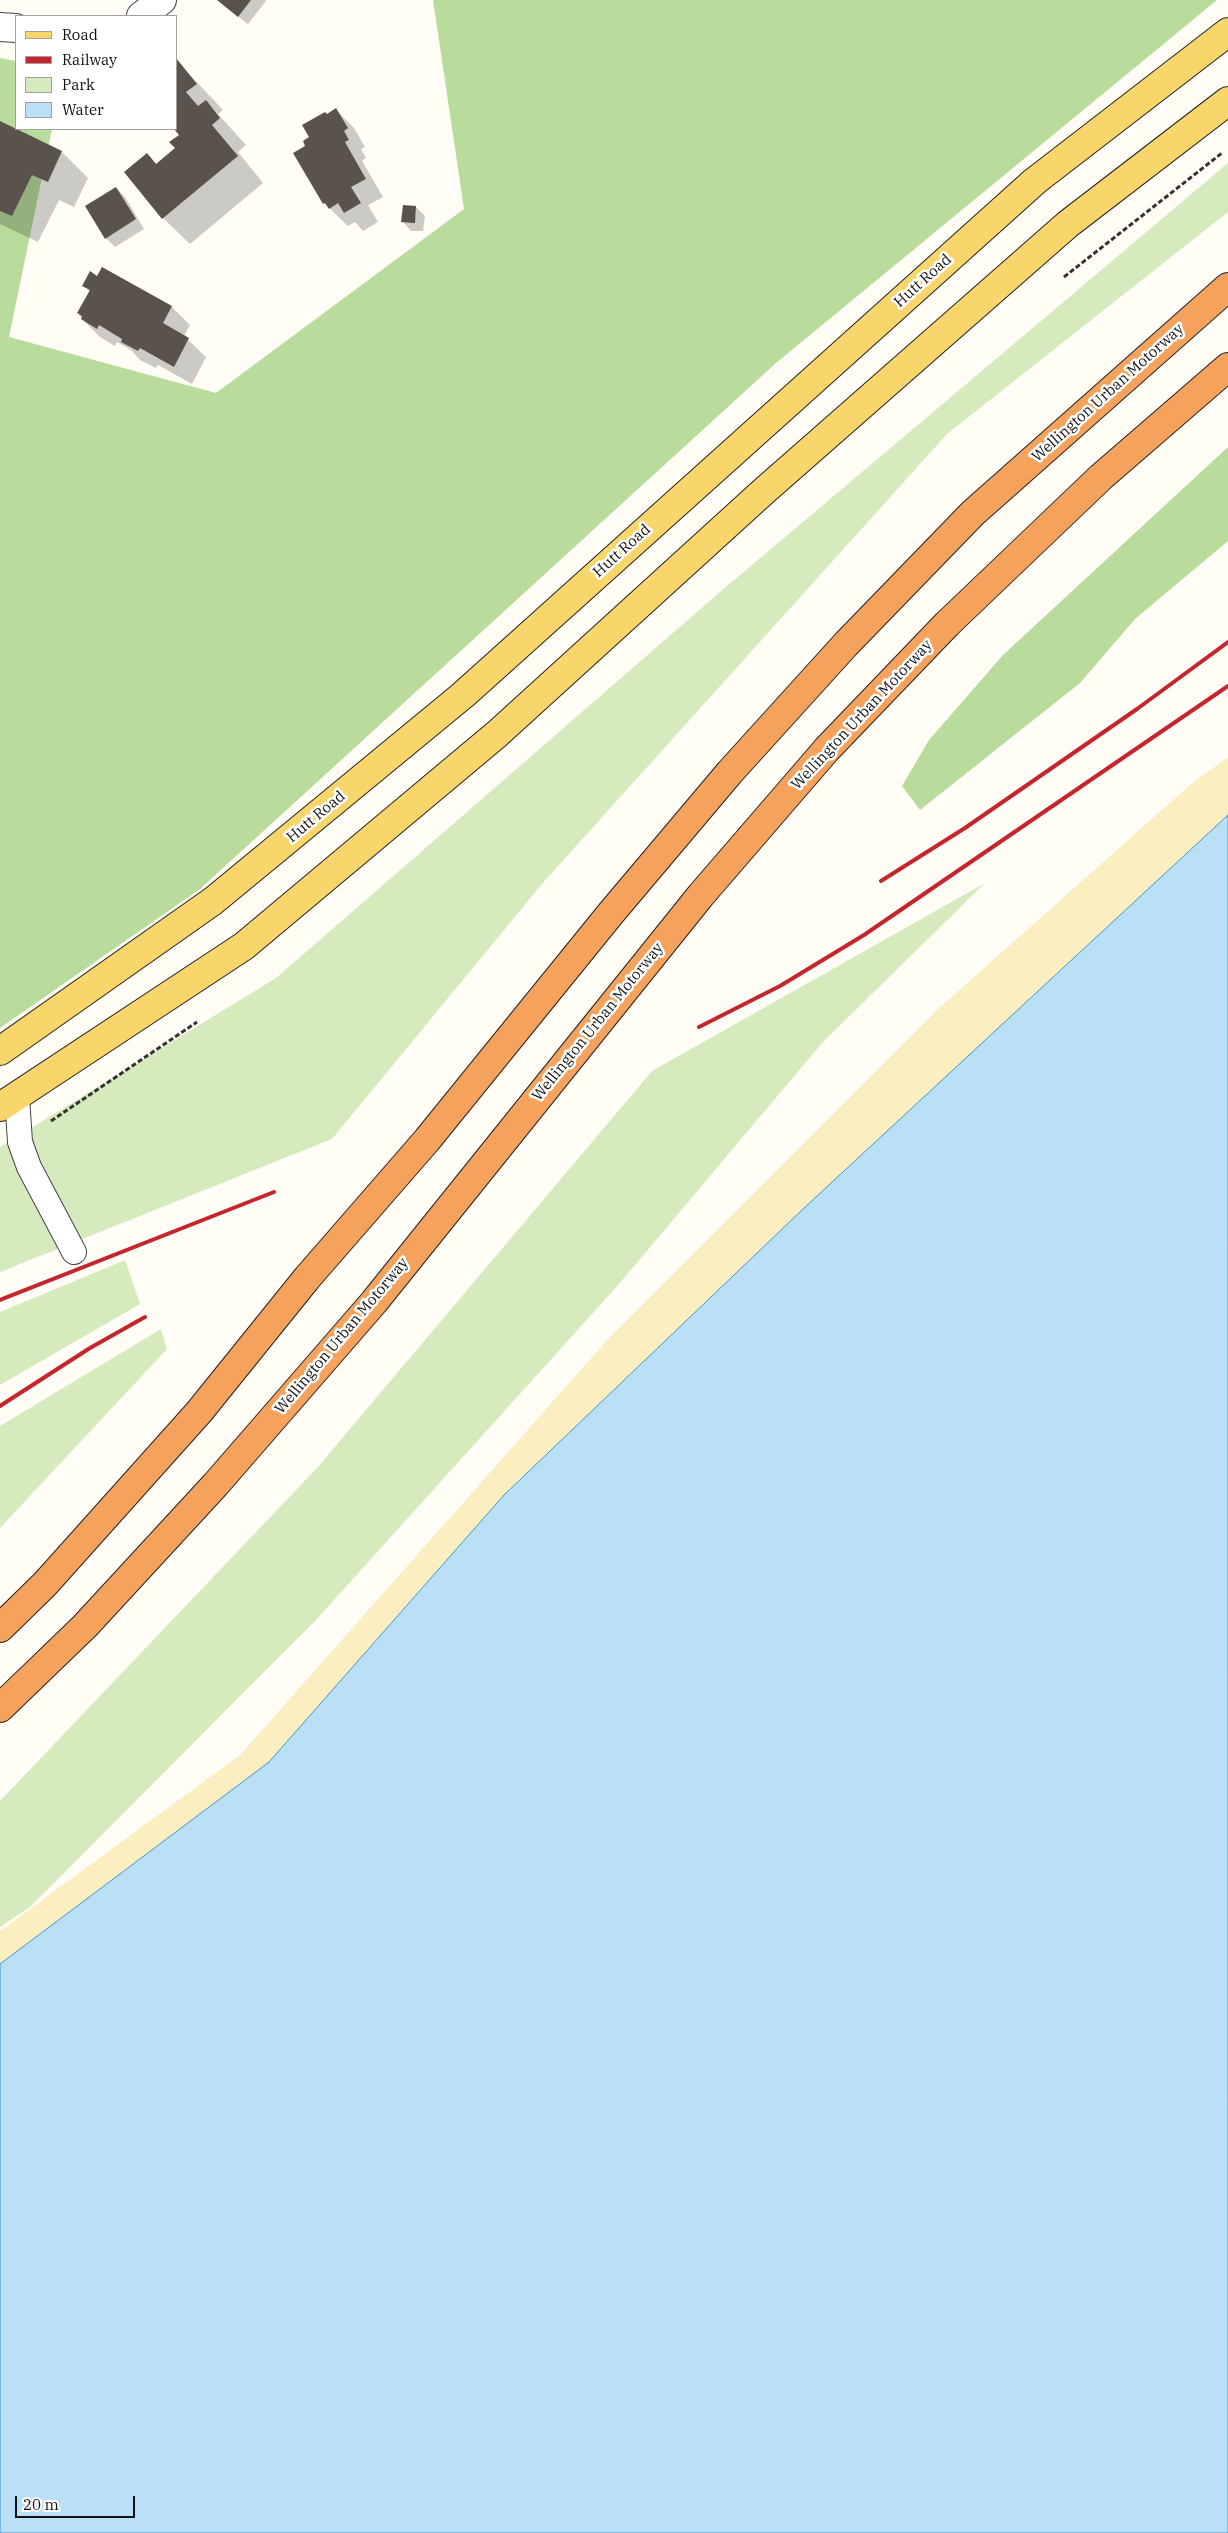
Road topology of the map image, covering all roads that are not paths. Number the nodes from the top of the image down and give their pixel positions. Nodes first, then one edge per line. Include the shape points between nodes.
1 (162, 0) edge
2 (142, 15) edge
3 (0, 27) edge
4 (15, 28) edge
5 (1228, 32) edge
6 (1228, 101) edge
7 (1228, 287) edge
8 (1228, 367) edge
9 (0, 1051) edge
10 (9, 1102) edge
11 (74, 1252) dead end
12 (0, 1628) edge
13 (0, 1708) edge

1 - 2 street
3 - 4 street
5 - 9 main road, Hutt Road via 1035,181 464,695 213,902
6 - 10 main road via 1068,224 771,485 497,734 244,946
7 - 12 highway, Wellington Urban Motorway via 973,513 833,659 730,772 199,1412 45,1584
8 - 13 highway, Wellington Urban Motorway via 1094,484 947,624 827,749 701,895 367,1310 216,1484 85,1626
10 - 11 lane via 29,1166

